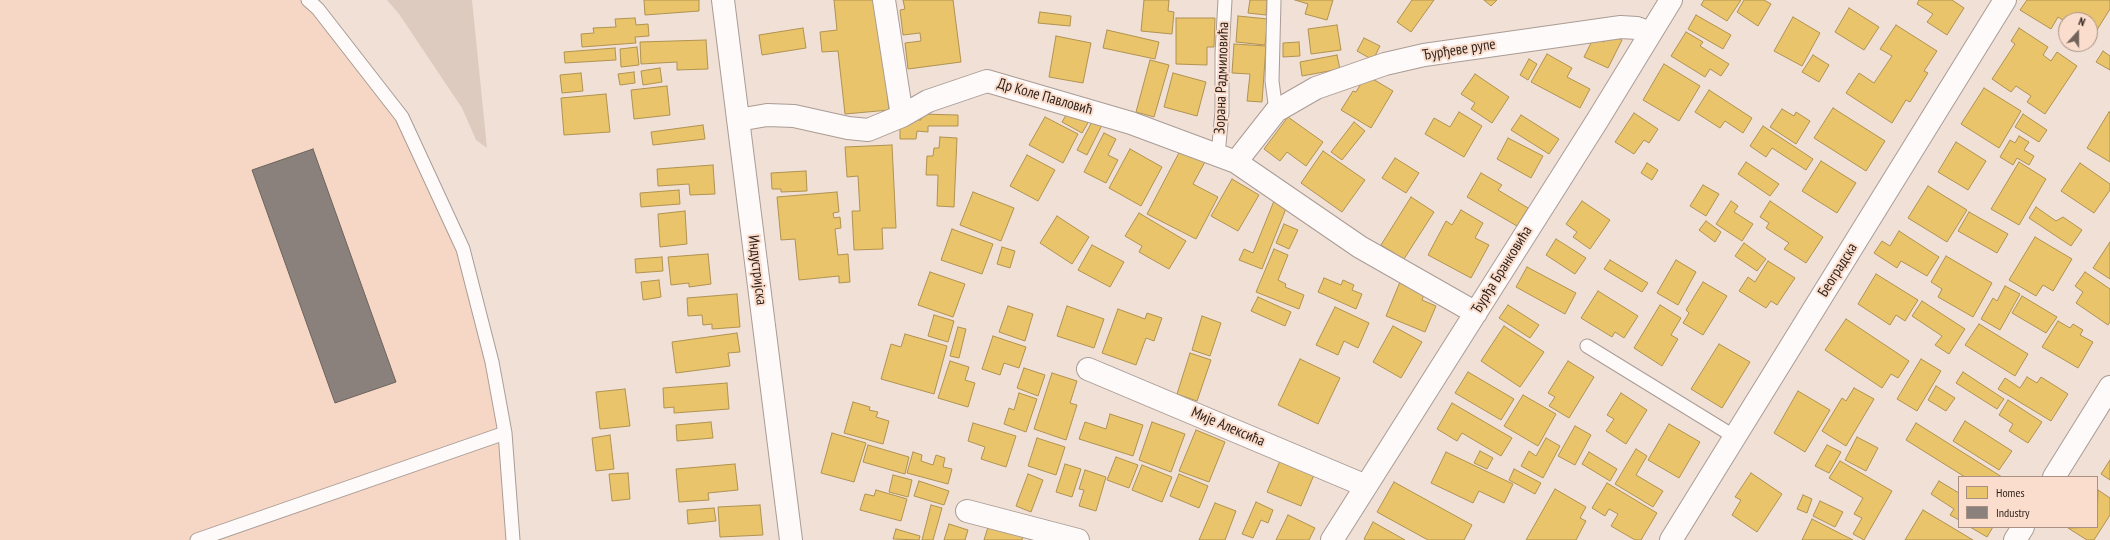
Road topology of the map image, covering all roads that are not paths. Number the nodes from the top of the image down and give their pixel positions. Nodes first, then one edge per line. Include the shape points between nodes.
1 (308, 0) edge
2 (723, 0) edge
3 (884, 0) edge
4 (1225, 0) edge
5 (1274, 0) edge
6 (1671, 0) edge
7 (2005, 0) edge
8 (1651, 33) junction
9 (1276, 111) junction
10 (902, 116) junction
11 (738, 120) junction
12 (1227, 159) junction
13 (1476, 313) junction
14 (1587, 346) dead end
15 (1088, 369) dead end
16 (2110, 387) edge
17 (505, 433) junction
18 (1735, 437) junction
19 (2055, 476) edge
20 (1366, 486) junction
21 (967, 511) dead end
22 (2022, 528) edge
23 (197, 540) edge
24 (513, 540) edge
25 (790, 540) edge
26 (1078, 540) edge
27 (1332, 540) edge
28 (1671, 540) edge
29 (2015, 540) edge

1 - 17 lane via 318,9 402,117 463,249 492,362
2 - 11 street, Индустријска
3 - 10 street
4 - 12 lane, Зорана Радмиловића via 1222,112
5 - 9 lane via 1272,82
6 - 8 street, Ђурђа Бранковића
7 - 18 street, Београдска
8 - 9 street, Ђурђеве рупе via 1637,28 1621,27 1424,55 1339,79 1316,88
8 - 13 street, Ђурђа Бранковића
9 - 12 street, Ђурђеве рупе
10 - 11 street, Др Коле Павловић via 868,130 794,116 766,115
10 - 12 street, Др Коле Павловић via 928,101 987,81 1131,123
11 - 25 street, Индустријска
12 - 13 street via 1360,247
13 - 20 street, Ђурђа Бранковића
14 - 18 lane
15 - 20 street, Мије Алексића
16 - 19 street
17 - 23 lane
17 - 24 lane
18 - 28 street, Београдска
20 - 27 street, Ђурђа Бранковића
21 - 26 street
22 - 29 street

